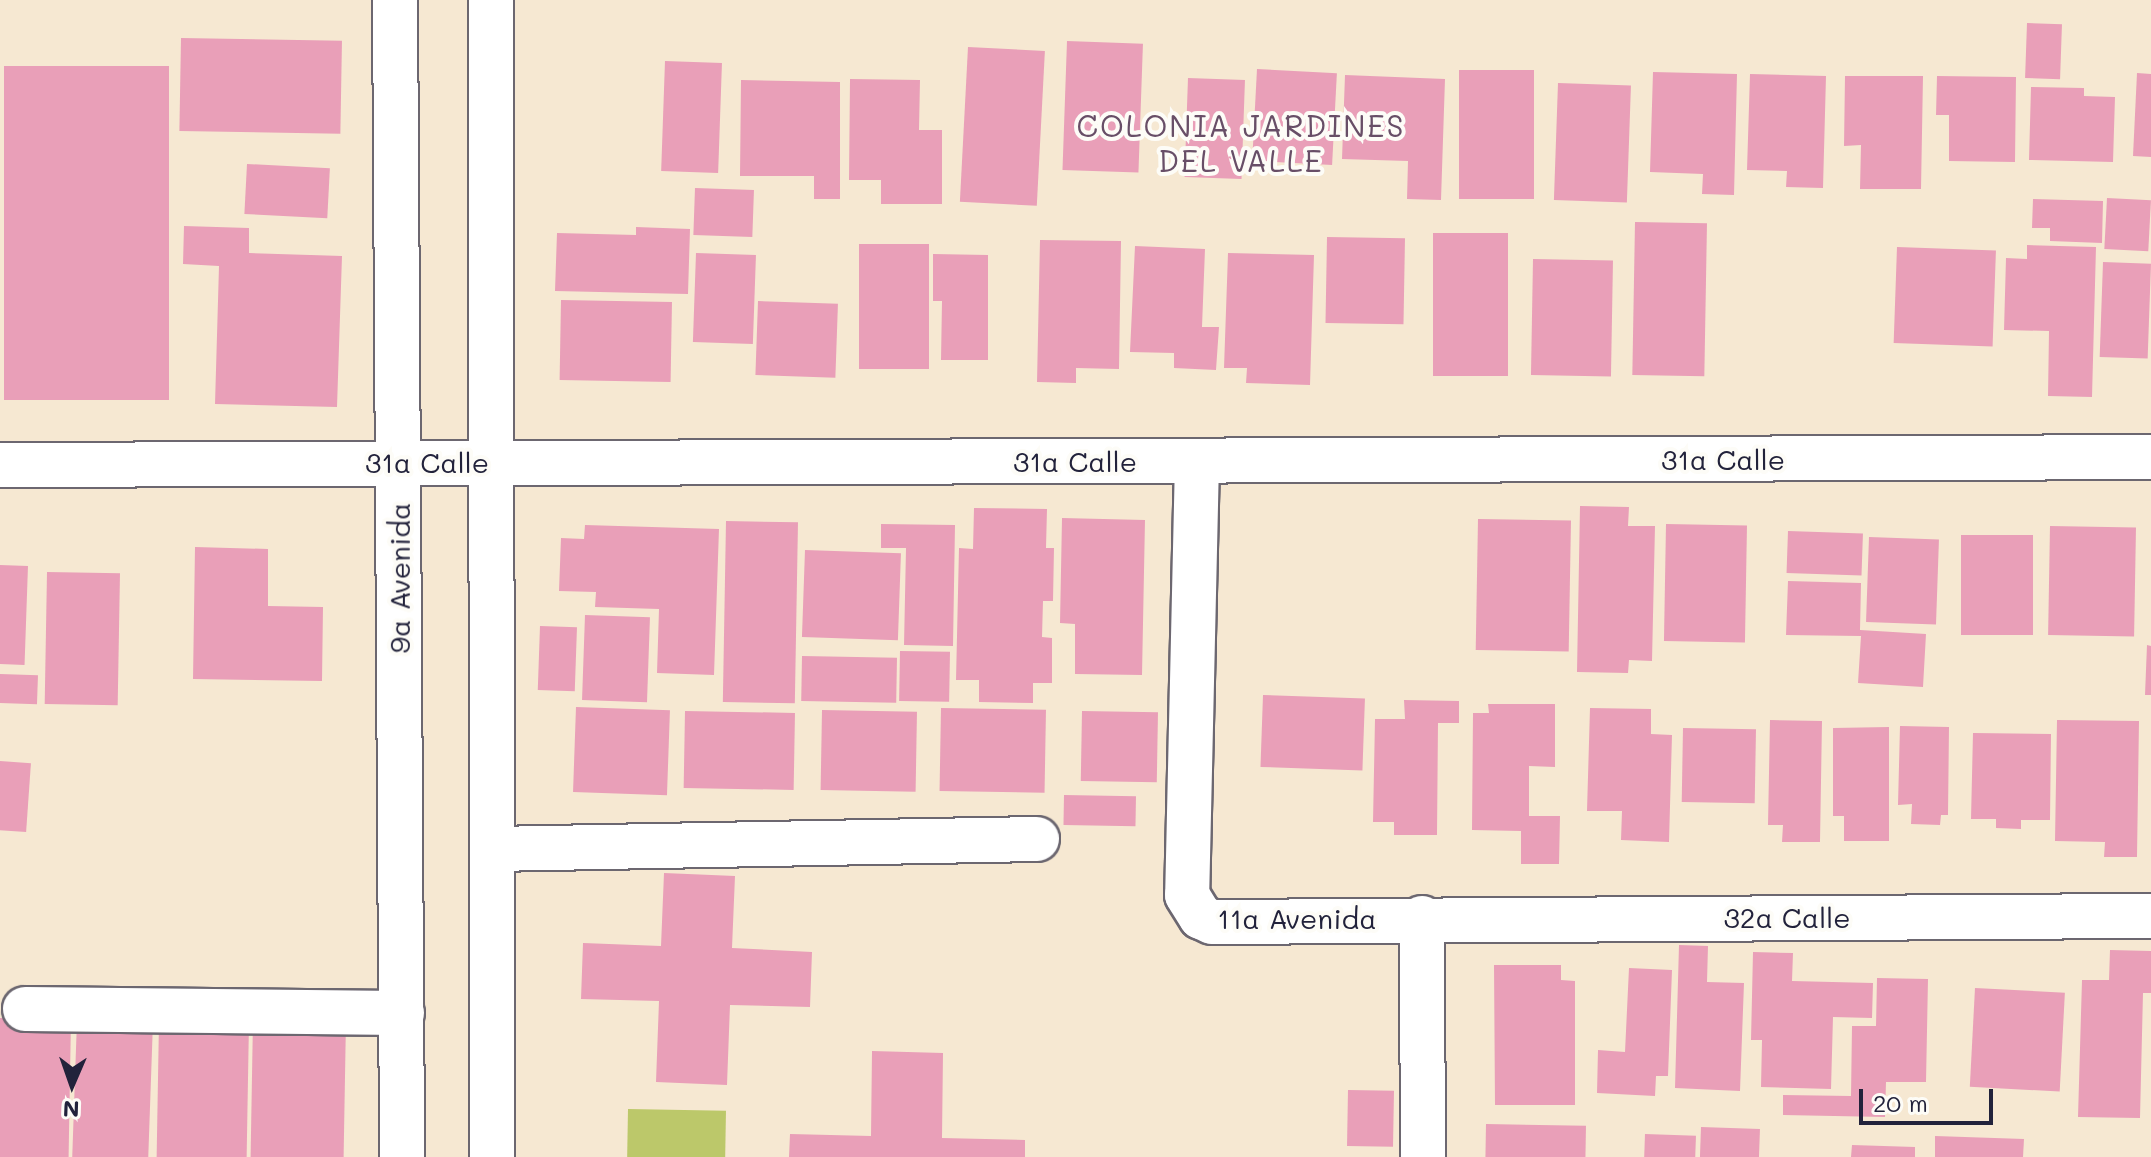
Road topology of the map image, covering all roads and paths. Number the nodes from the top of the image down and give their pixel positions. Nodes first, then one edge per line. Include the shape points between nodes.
1 (395, 0) edge
2 (491, 0) edge
3 (2151, 457) edge
4 (1197, 461) junction
5 (398, 462) junction
6 (492, 462) junction
7 (0, 465) edge
8 (1037, 839) dead end
9 (492, 849) junction
10 (2151, 916) edge
11 (1422, 918) junction
12 (25, 1009) dead end
13 (402, 1013) junction
14 (402, 1157) edge
15 (492, 1157) edge
16 (1423, 1157) edge

1 - 5 street, 9a Avenida
2 - 6 street
3 - 4 street, 31a Calle
4 - 6 street, 31a Calle
4 - 11 street, 11a Avenida via 1187,895 1201,917 1212,922
5 - 6 street, 31a Calle
5 - 7 street, 31a Calle
5 - 13 street, 9a Avenida
6 - 9 street
8 - 9 street
9 - 15 street
10 - 11 street, 32a Calle
11 - 16 street
12 - 13 street
13 - 14 street, 9a Avenida

